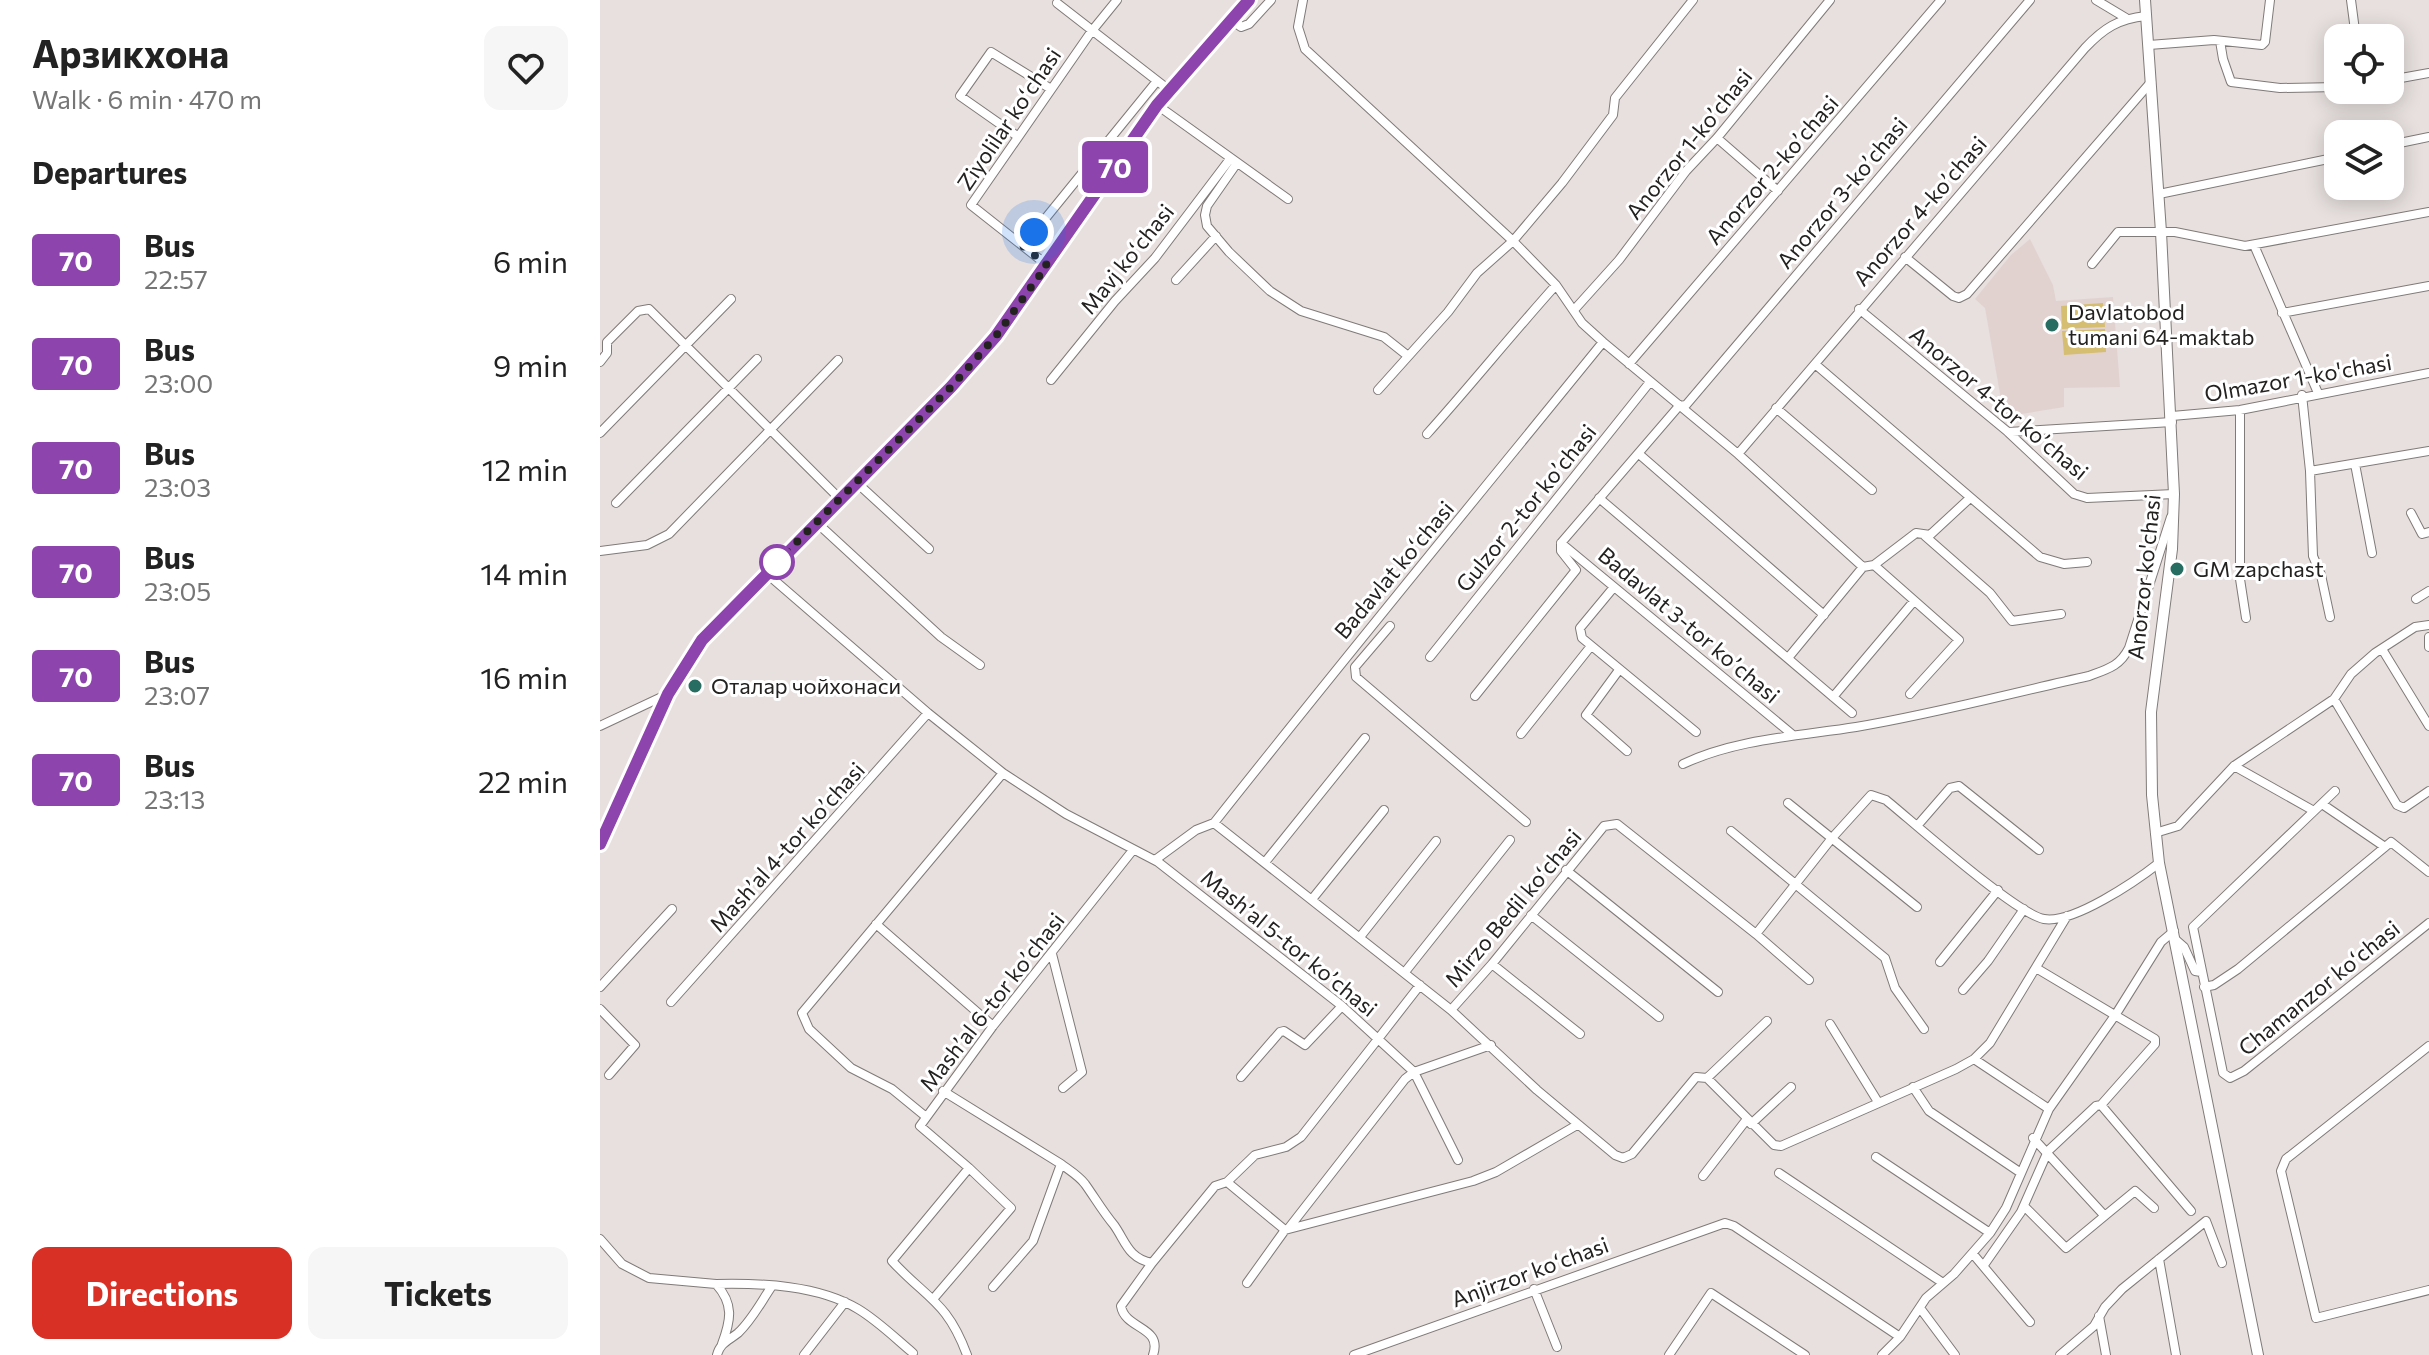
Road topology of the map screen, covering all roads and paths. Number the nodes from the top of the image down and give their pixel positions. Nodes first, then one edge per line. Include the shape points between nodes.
1 (1117, 0) edge
2 (1249, 0) edge
3 (1271, 0) edge
4 (1303, 0) edge
5 (1693, 0) edge
6 (1830, 0) edge
7 (1941, 0) edge
8 (2030, 0) edge
9 (2096, 0) edge
10 (2145, 0) edge
11 (2270, 0) edge
12 (2351, 0) edge
13 (1057, 3) dead end
14 (2146, 16) junction
15 (2126, 18) junction
16 (1231, 20) junction
17 (2354, 24) edge
18 (1091, 32) junction
19 (2220, 41) junction
20 (2149, 45) junction
21 (2429, 73) edge
22 (2404, 77) edge
23 (1157, 81) junction
24 (2151, 82) junction
25 (2324, 87) edge
26 (1051, 89) junction
27 (1169, 90) junction
28 (1157, 105) junction
29 (1017, 136) junction
30 (2429, 137) edge
31 (1717, 138) junction
32 (2404, 142) edge
33 (2324, 160) edge
34 (1233, 161) junction
35 (1778, 191) junction
36 (2159, 194) junction
37 (1288, 199) dead end
38 (2429, 212) edge
39 (2161, 232) junction
40 (1216, 236) junction
41 (1513, 241) junction
42 (2254, 245) junction
43 (1023, 246) junction
44 (1905, 257) junction
45 (2092, 264) dead end
46 (1047, 265) junction
47 (1176, 280) dead end
48 (1556, 285) junction
49 (2429, 286) edge
50 (731, 299) dead end
51 (1859, 309) junction
52 (1574, 310) junction
53 (2282, 313) junction
54 (1603, 342) junction
55 (685, 346) junction
56 (1408, 356) junction
57 (757, 359) dead end
58 (838, 360) dead end
59 (600, 362) edge
60 (1629, 364) junction
61 (1815, 364) junction
62 (2429, 373) edge
63 (1051, 380) dead end
64 (1650, 382) junction
65 (728, 389) junction
66 (1378, 390) dead end
67 (2318, 393) junction
68 (2302, 395) junction
69 (1679, 406) junction
70 (1776, 408) junction
71 (2240, 410) junction
72 (2172, 419) junction
73 (771, 430) junction
74 (2008, 432) junction
75 (600, 433) edge
76 (1427, 434) dead end
77 (2429, 451) edge
78 (1639, 454) junction
79 (1738, 454) junction
80 (2355, 464) junction
81 (2310, 471) junction
82 (856, 482) junction
83 (1872, 490) dead end
84 (2174, 494) junction
85 (839, 498) junction
86 (1599, 498) junction
87 (1970, 498) junction
88 (616, 503) dead end
89 (2174, 509) junction
90 (2411, 513) dead end
91 (816, 522) junction
92 (2429, 532) edge
93 (1925, 536) junction
94 (1561, 543) junction
95 (929, 549) dead end
96 (600, 551) edge
97 (2372, 553) dead end
98 (2087, 562) dead end
99 (1874, 565) junction
100 (1863, 567) junction
101 (766, 573) junction
102 (1614, 587) junction
103 (2429, 591) edge
104 (2416, 599) dead end
105 (1914, 601) junction
106 (2061, 614) dead end
107 (1824, 615) junction
108 (2330, 617) dead end
109 (2246, 618) dead end
110 (2429, 625) edge
111 (1390, 626) dead end
112 (2429, 637) edge
113 (1591, 646) junction
114 (2429, 647) edge
115 (2382, 649) junction
116 (1430, 657) dead end
117 (1788, 658) junction
118 (980, 665) dead end
119 (1619, 670) junction
120 (668, 694) junction
121 (1910, 694) dead end
122 (1475, 696) dead end
123 (1833, 697) junction
124 (2334, 699) junction
125 (928, 713) junction
126 (1852, 713) dead end
127 (600, 726) edge
128 (2429, 726) edge
129 (1696, 732) dead end
130 (1521, 734) dead end
131 (1793, 735) junction
132 (1365, 738) dead end
133 (1627, 751) dead end
134 (1683, 764) dead end
135 (2234, 766) junction
136 (1003, 773) junction
137 (2335, 791) dead end
138 (2429, 791) edge
139 (1788, 803) dead end
140 (2322, 804) junction
141 (1384, 810) dead end
142 (2314, 811) junction
143 (1526, 822) dead end
144 (1214, 823) junction
145 (1917, 826) junction
146 (1731, 831) dead end
147 (2155, 833) junction
148 (1832, 838) junction
149 (1510, 840) dead end
150 (1436, 841) dead end
151 (600, 844) edge
152 (2385, 847) junction
153 (1133, 850) junction
154 (2039, 850) dead end
155 (1155, 860) junction
156 (1266, 861) junction
157 (2159, 863) junction
158 (1566, 870) junction
159 (2429, 872) edge
160 (1796, 885) junction
161 (1998, 890) junction
162 (1313, 898) junction
163 (1917, 907) dead end
164 (672, 909) dead end
165 (2024, 909) junction
166 (1531, 915) junction
167 (2067, 916) junction
168 (2429, 923) edge
169 (876, 924) junction
170 (1756, 934) junction
171 (2175, 936) junction
172 (1360, 937) junction
173 (1052, 954) junction
174 (1940, 962) dead end
175 (1492, 964) junction
176 (2036, 968) junction
177 (1405, 972) junction
178 (2201, 972) junction
179 (1809, 980) dead end
180 (1420, 985) junction
181 (600, 987) edge
182 (2204, 987) junction
183 (1963, 990) dead end
184 (1718, 992) dead end
185 (671, 1002) dead end
186 (1342, 1006) junction
187 (600, 1009) edge
188 (1451, 1010) junction
189 (2116, 1014) junction
190 (1659, 1017) dead end
191 (1767, 1021) dead end
192 (1830, 1024) dead end
193 (993, 1026) junction
194 (1924, 1029) dead end
195 (1580, 1034) dead end
196 (1378, 1039) junction
197 (1491, 1045) junction
198 (2429, 1046) edge
199 (1974, 1059) junction
200 (1414, 1072) junction
201 (609, 1075) dead end
202 (1241, 1077) dead end
203 (1707, 1078) junction
204 (1791, 1087) dead end
205 (1913, 1087) junction
206 (1063, 1088) dead end
207 (943, 1091) junction
208 (1878, 1102) junction
209 (2101, 1105) junction
210 (2049, 1109) junction
211 (925, 1116) junction
212 (1749, 1122) junction
213 (1577, 1125) junction
214 (2033, 1138) junction
215 (2048, 1151) junction
216 (1876, 1157) dead end
217 (1458, 1160) dead end
218 (1061, 1164) junction
219 (969, 1168) junction
220 (1779, 1173) dead end
221 (2021, 1173) junction
222 (1703, 1176) dead end
223 (1227, 1182) junction
224 (2024, 1206) junction
225 (2154, 1208) dead end
226 (2191, 1211) dead end
227 (2107, 1214) junction
228 (1286, 1230) junction
229 (1990, 1233) junction
230 (600, 1239) edge
231 (1973, 1254) junction
232 (2159, 1259) junction
233 (1152, 1263) junction
234 (2222, 1263) dead end
235 (1984, 1265) junction
236 (1247, 1283) dead end
237 (1943, 1283) junction
238 (716, 1284) junction
239 (772, 1286) junction
240 (993, 1287) dead end
241 (1534, 1289) junction
242 (2429, 1290) edge
243 (934, 1298) junction
244 (845, 1302) junction
245 (1920, 1308) junction
246 (2099, 1316) junction
247 (2030, 1322) dead end
248 (1900, 1337) junction
249 (722, 1344) junction
250 (1557, 1347) dead end
251 (913, 1353) dead end
252 (716, 1354) edge
253 (804, 1355) edge
254 (967, 1355) edge
255 (1153, 1355) edge
256 (1354, 1355) edge
257 (1669, 1355) edge
258 (1805, 1355) edge
259 (1882, 1355) edge
260 (1955, 1355) edge
261 (2060, 1355) edge
262 (2106, 1355) edge
263 (2176, 1355) edge
264 (2258, 1355) edge

1 - 18 street, Ziyolilar koʻchasi
2 - 16 main road
3 - 16 street via 1266,12 1249,24 1241,27
4 - 41 street via 1298,27 1305,49
5 - 41 street via 1615,98 1613,115
6 - 31 street, Аnorzor 1-koʼchasi
7 - 35 street, Аnorzor 2-koʼchasi
8 - 69 street, Аnorzor 3-koʼchasi via 1686,405
9 - 15 street
10 - 14 main road, Anorzor ko'chasi
11 - 19 street via 2264,44
12 - 17 street
13 - 18 street
14 - 15 street, Аnorzor 4-koʼchasi
14 - 20 main road, Anorzor ko'chasi
15 - 44 street, Аnorzor 4-koʼchasi via 2111,24 2085,48
16 - 27 main road
18 - 23 street
18 - 26 street, Ziyolilar koʻchasi
19 - 20 street
19 - 25 street via 2231,82
20 - 24 main road, Anorzor ko'chasi
21 - 22 street
23 - 27 street
23 - 43 street
24 - 36 main road, Anorzor ko'chasi
24 - 44 street via 1967,294 1953,296
26 - 29 street, Ziyolilar koʻchasi
26 - 29 street via 990,54 960,96
27 - 28 main road
28 - 34 street
28 - 46 main road
29 - 43 street, Ziyolilar koʻchasi via 971,205
30 - 32 street
31 - 35 street
31 - 52 street, Аnorzor 1-koʼchasi
33 - 36 street
34 - 37 street
34 - 40 street, Mavj koʻchasi via 1205,211 1207,226
34 - 63 street, Mavj koʻchasi
35 - 60 street, Аnorzor 2-koʼchasi
36 - 39 main road, Anorzor ko'chasi
38 - 42 street
39 - 42 street
39 - 45 street via 2118,232
39 - 72 main road, Anorzor ko'chasi
40 - 47 street
40 - 56 street via 1270,291 1301,311 1384,337
41 - 48 street
41 - 56 street via 1477,273
42 - 53 street
43 - 46 street
44 - 51 street, Аnorzor 4-koʼchasi
46 - 82 main road via 960,377
48 - 52 street
48 - 76 street
49 - 53 street
50 - 55 street
51 - 61 street, Аnorzor 4-koʼchasi
51 - 74 street, Anorzor 4-tor koʼchasi
52 - 54 street
53 - 67 street
54 - 60 street
54 - 144 street, Badavlat koʻchasi
55 - 59 street via 644,308 607,342
55 - 65 street
55 - 75 street
56 - 66 street
57 - 65 street
58 - 73 street
60 - 64 street
61 - 70 street, Аnorzor 4-koʼchasi
61 - 87 street
62 - 67 street, Olmazor 1-ko'chasi
64 - 69 street
64 - 116 street, Gulzor 2-tor koʼchasi
65 - 73 street
65 - 88 street
67 - 68 street, Olmazor 1-ko'chasi
68 - 71 street, Olmazor 1-ko'chasi
68 - 81 street
69 - 78 street, Аnorzor 3-koʼchasi
69 - 79 street
70 - 79 street, Аnorzor 4-koʼchasi
70 - 83 street
71 - 72 street, Olmazor 1-ko'chasi
71 - 109 street via 2240,579
72 - 74 street, Olmazor 1-ko'chasi
72 - 84 main road, Anorzor ko'chasi
73 - 85 street
73 - 96 street via 669,534 647,545
74 - 84 street, Anorzor 4-tor koʼchasi via 2074,494
77 - 80 street
78 - 86 street, Аnorzor 3-koʼchasi
78 - 107 street
79 - 100 street
80 - 81 street
80 - 97 street
81 - 108 street via 2313,556
82 - 85 main road
82 - 95 street
84 - 89 main road, Anorzor ko'chasi
85 - 91 main road
86 - 94 street, Аnorzor 3-koʼchasi
86 - 117 street
87 - 93 street
87 - 98 street via 2040,557 2064,564
89 - 131 street via 2129,648 2113,668 1858,726
89 - 147 main road, Anorzor ko'chasi via 2151,712
90 - 92 street via 2422,534
91 - 101 main road
91 - 118 street via 941,637
93 - 99 street via 1916,533
93 - 106 street via 1990,593 2012,621
94 - 102 street, Badavlat 3-tor koʼchasi
94 - 122 street via 1576,570
99 - 100 street
99 - 105 street
100 - 107 street
101 - 120 main road via 702,640
101 - 125 street, Mashʼal 5-tor koʼchasi
102 - 113 street via 1580,628
102 - 131 street, Badavlat 3-tor koʼchasi
103 - 104 street
105 - 121 street via 1959,640
105 - 123 street
107 - 117 street
110 - 115 street via 2415,627
111 - 143 street via 1355,667 1356,677
112 - 114 street
113 - 119 street
113 - 130 street
115 - 124 street via 2358,667
115 - 128 street
117 - 123 street
119 - 129 street
119 - 133 street via 1586,715
120 - 127 street
120 - 151 main road
123 - 126 street
124 - 135 street
124 - 138 street via 2397,805 2404,808
125 - 136 street, Mashʼal 5-tor koʼchasi
125 - 185 street, Mashʼal 4-tor koʼchasi
131 - 134 street
132 - 156 street
135 - 142 street
135 - 147 street via 2178,826
136 - 153 street, Mashʼal 5-tor koʼchasi
136 - 169 street
137 - 140 street, Chamanzor koʻchasi
139 - 148 street
140 - 142 street, Chamanzor koʻchasi
140 - 152 street
141 - 162 street
142 - 178 street, Chamanzor koʻchasi via 2197,922 2193,931
144 - 155 street
144 - 156 street
145 - 148 street via 1886,800 1871,795
145 - 154 street via 1950,788 1959,786
145 - 161 street
146 - 160 street
147 - 157 main road, Anorzor ko'chasi
148 - 160 street
148 - 163 street
149 - 177 street
150 - 172 street
152 - 159 street via 2391,842
152 - 182 street via 2238,969
153 - 155 street, Mashʼal 5-tor koʼchasi
153 - 173 street, Mashʼal 6-tor koʼchasi
155 - 186 street, Mashʼal 5-tor koʼchasi
156 - 162 street
157 - 167 street via 2119,891
157 - 171 main road, Anorzor ko'chasi
158 - 166 street, Mirzo Bedil koʻchasi
158 - 170 street, Mirzo Bedil koʻchasi via 1604,826 1617,824
158 - 184 street
160 - 170 street
160 - 194 street via 1885,958 1895,988
161 - 165 street
161 - 174 street
162 - 172 street
164 - 181 street
165 - 167 street via 2044,919
165 - 183 street
166 - 175 street, Mirzo Bedil koʻchasi
166 - 190 street
167 - 176 street
168 - 182 street, Chamanzor koʻchasi via 2235,1077 2226,1077 2221,1066
169 - 193 street
169 - 211 street via 802,1019 851,1068 892,1089
170 - 179 street, Mirzo Bedil koʻchasi
171 - 178 street via 2195,971
171 - 189 street via 2161,942
171 - 264 main road, Anorzor ko'chasi
172 - 177 street
173 - 193 street, Mashʼal 6-tor koʼchasi
173 - 206 street via 1082,1072
175 - 188 street, Mirzo Bedil koʻchasi
175 - 195 street
176 - 189 street
176 - 199 street via 1990,1043
177 - 180 street
178 - 182 street, Chamanzor koʻchasi
180 - 188 street
180 - 196 street
186 - 196 street, Mashʼal 5-tor koʼchasi
186 - 202 street via 1305,1045 1280,1032
187 - 201 street via 635,1045
188 - 197 street
189 - 209 street via 2155,1044
189 - 210 street
191 - 203 street
192 - 208 street
193 - 207 street, Mashʼal 6-tor koʼchasi
196 - 200 street
196 - 223 street, Mashʼal 5-tor koʼchasi via 1301,1137 1255,1155
197 - 200 street
197 - 213 street
198 - 242 street via 2286,1159 2281,1171 2316,1318
199 - 205 street
199 - 210 street
200 - 217 street
200 - 228 street via 1397,1086
203 - 212 street
203 - 213 street via 1696,1077 1623,1158
204 - 212 street
205 - 208 street
205 - 221 street via 1929,1111
207 - 211 street, Mashʼal 6-tor koʼchasi
207 - 218 street
208 - 212 street via 1781,1146
209 - 215 street
209 - 226 street
210 - 214 street
211 - 219 street, Mashʼal 6-tor koʼchasi via 920,1126
212 - 222 street
213 - 228 street via 1473,1181
214 - 215 street
214 - 221 street
215 - 224 street
215 - 227 street
216 - 229 street
218 - 233 street via 1084,1183 1126,1248
218 - 240 street via 1033,1241
219 - 243 street via 893,1260
219 - 243 street, Mashʼal 6-tor koʼchasi via 1011,1208
220 - 237 street
221 - 229 street
223 - 228 street
223 - 233 street, Mashʼal 5-tor koʼchasi via 1215,1186
224 - 227 street via 2066,1248
224 - 235 street
225 - 227 street via 2135,1191
228 - 236 street
229 - 231 street
230 - 238 street via 622,1264 649,1278
231 - 235 street
231 - 237 street
232 - 234 street via 2206,1221
232 - 246 street
232 - 263 street
233 - 255 street, Mashʼal 5-tor koʼchasi via 1121,1306 1126,1319 1150,1332
235 - 247 street
237 - 245 street
238 - 239 street
238 - 249 street via 731,1314
239 - 244 street
239 - 249 street via 752,1317
241 - 248 street, Anjirzor koʻchasi via 1719,1224 1734,1226
241 - 250 street
241 - 256 street, Anjirzor koʻchasi
243 - 254 street via 949,1315
244 - 251 street
244 - 253 street
245 - 248 street
245 - 260 street
246 - 261 street
246 - 262 street
248 - 259 street
249 - 252 street
257 - 258 street via 1711,1293

